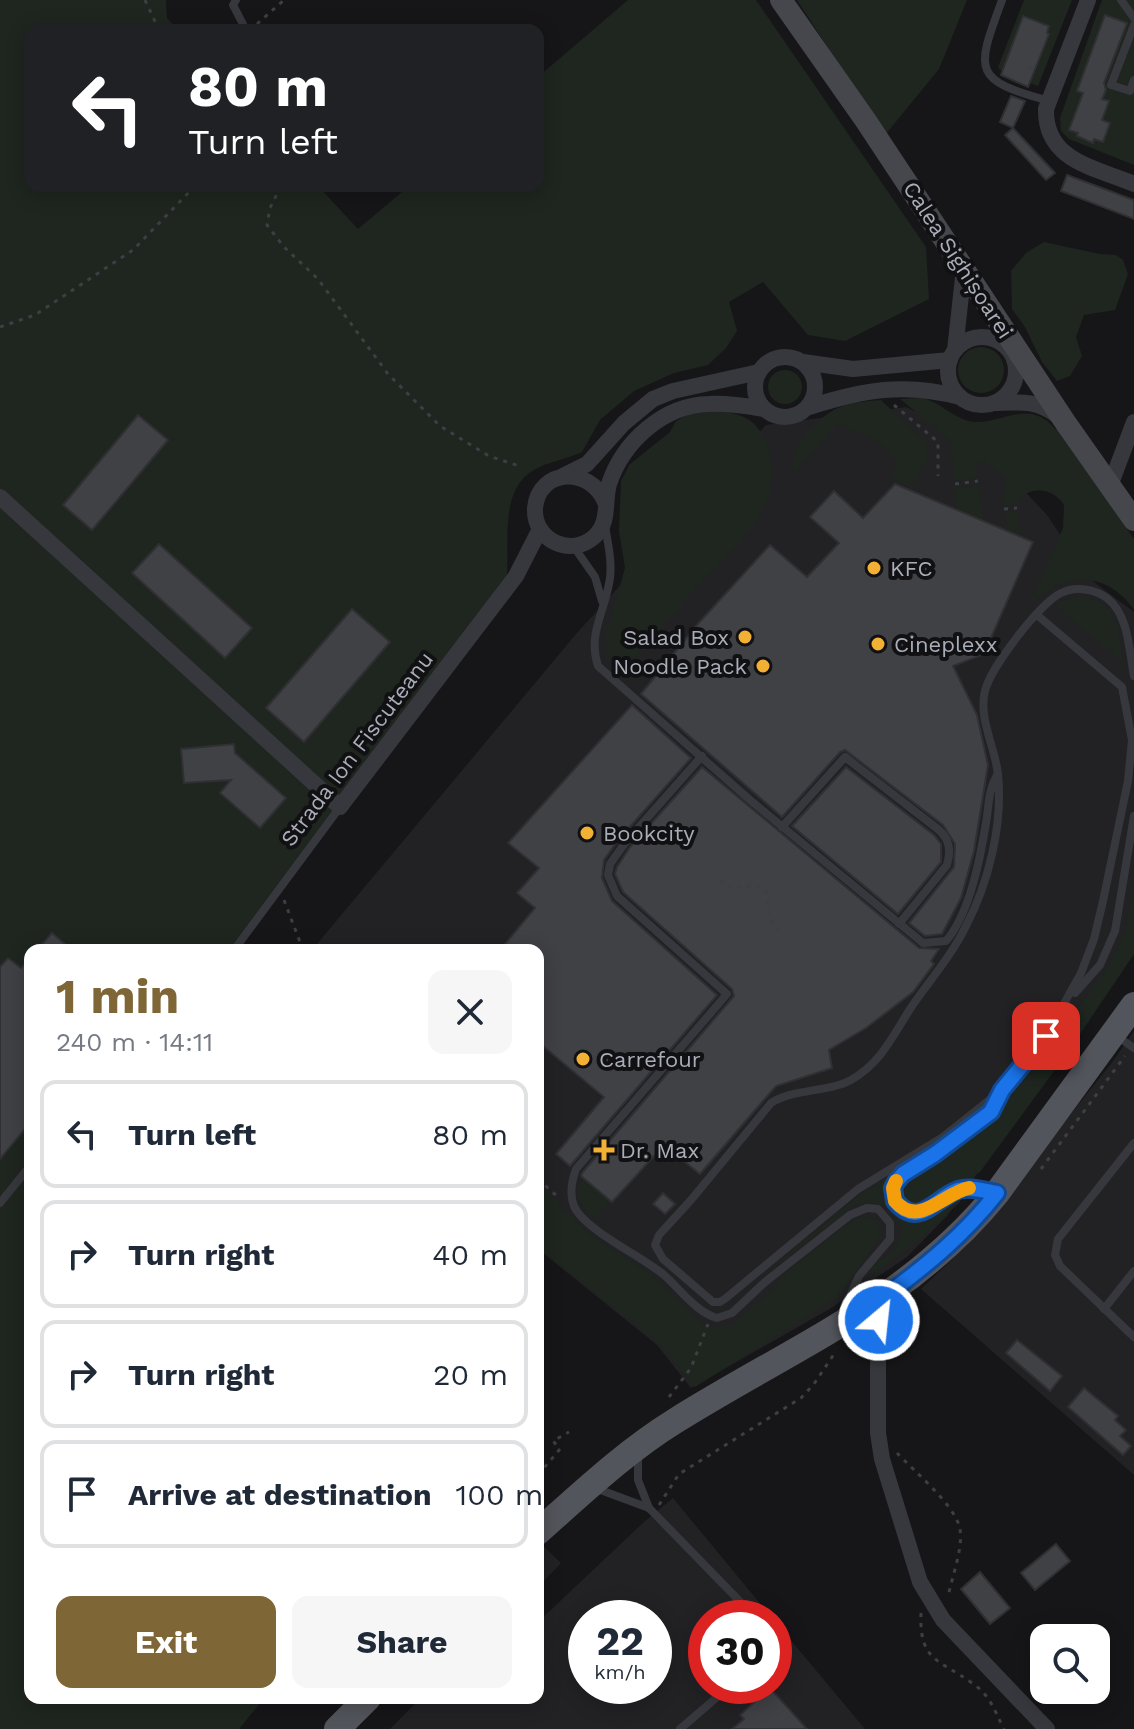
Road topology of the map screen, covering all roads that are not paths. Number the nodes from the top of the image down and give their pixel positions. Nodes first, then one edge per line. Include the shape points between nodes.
1 (236, 0) edge
2 (781, 0) edge
3 (1002, 0) edge
4 (1088, 0) edge
5 (1121, 0) edge
6 (1134, 18) edge
7 (244, 24) edge
8 (1134, 25) edge
9 (1134, 80) edge
10 (1050, 101) junction
11 (1134, 184) edge
12 (964, 268) junction
13 (1015, 352) junction
14 (952, 355) junction
15 (803, 362) junction
16 (759, 372) junction
17 (960, 397) junction
18 (995, 403) junction
19 (809, 407) junction
20 (764, 409) junction
21 (1065, 422) junction
22 (1134, 422) edge
23 (560, 477) junction
24 (1110, 486) junction
25 (0, 497) edge
26 (605, 502) junction
27 (1134, 520) edge
28 (604, 522) junction
29 (540, 529) junction
30 (554, 543) junction
31 (574, 547) junction
32 (516, 576) junction
33 (603, 602) junction
34 (1037, 615) junction
35 (1134, 676) edge
36 (702, 756) junction
37 (998, 774) junction
38 (340, 807) junction
39 (1134, 816) edge
40 (782, 827) junction
41 (899, 924) junction
42 (238, 944) edge
43 (1093, 972) junction
44 (1081, 973) junction
45 (1134, 1005) edge
46 (1065, 1006) junction
47 (1124, 1041) edge
48 (1002, 1090) junction
49 (1134, 1143) edge
50 (24, 1173) edge
51 (997, 1193) junction
52 (0, 1203) edge
53 (1134, 1271) edge
54 (881, 1299) junction
55 (1104, 1309) junction
56 (1134, 1337) edge
57 (836, 1339) junction
58 (638, 1448) junction
59 (589, 1486) junction
60 (649, 1508) junction
61 (544, 1527) edge
62 (739, 1600) edge
63 (362, 1704) edge
64 (709, 1704) edge
65 (337, 1729) edge
66 (680, 1729) edge
67 (1047, 1729) edge

1 - 7 lane via 233,5
2 - 12 main road, Calea Sighișoarei
3 - 10 lane via 984,64 1004,87
4 - 10 street
5 - 6 lane
8 - 9 lane via 1111,85 1130,91
10 - 11 street via 1046,126 1052,142 1066,155
12 - 13 main road, Calea Sighișoarei
12 - 14 street
13 - 14 street via 980,336 962,343
13 - 18 street via 1015,382
13 - 21 main road, Calea Sighișoarei
14 - 15 street via 853,369
14 - 17 street via 949,380
15 - 16 street via 774,359
15 - 19 street via 816,388
16 - 20 street via 755,391
16 - 23 street via 653,399 587,464
17 - 18 street via 977,405
17 - 19 street via 889,388
18 - 21 street via 1043,406
19 - 20 street via 782,418
20 - 26 street via 709,403 671,412 644,431 624,455
21 - 24 main road, Calea Sighișoarei
22 - 24 street
23 - 26 street via 588,480
23 - 29 street via 538,498
24 - 27 main road, Calea Sighișoarei
25 - 38 street
26 - 28 street
28 - 31 street via 593,539
28 - 33 lane via 611,565
29 - 30 street
29 - 32 street, Strada Ion Fiscuteanu
30 - 31 street
30 - 32 street, Strada Ion Fiscuteanu
31 - 33 lane
32 - 38 street, Strada Ion Fiscuteanu
33 - 36 lane via 594,652 598,666
34 - 35 lane via 1063,592 1103,594 1119,610
34 - 37 lane via 992,671 984,694
34 - 44 lane via 1119,684 1133,752 1094,939
36 - 40 lane
36 - 57 lane via 625,843 608,875 617,896 727,994 576,1169 574,1207 710,1316 721,1318 850,1215 878,1209 890,1223 890,1239 859,1276
37 - 41 lane via 989,789 980,857 955,930 946,941 923,943
37 - 48 lane via 997,820 980,894 948,958 890,1046 850,1081 771,1103 659,1235 657,1252 713,1302 720,1302 858,1189 943,1137
38 - 42 lane, Strada Ion Fiscuteanu
39 - 43 lane via 1115,931
40 - 41 lane
40 - 41 lane via 845,757 939,830 948,843 947,865
43 - 44 lane
43 - 46 lane
44 - 46 lane
45 - 47 main road
46 - 48 lane
47 - 51 main road
48 - 51 lane via 991,1112 903,1174 893,1188 895,1201 916,1213 957,1190
49 - 55 lane via 1058,1239 1055,1255
50 - 52 lane
51 - 54 main road via 932,1262
53 - 55 lane
54 - 57 main road
54 - 67 street via 878,1433 920,1582 943,1620
55 - 56 lane
57 - 58 main road via 694,1410
58 - 59 main road
58 - 60 lane via 638,1480
59 - 60 lane
59 - 61 main road
60 - 62 lane
63 - 65 main road
64 - 66 lane

